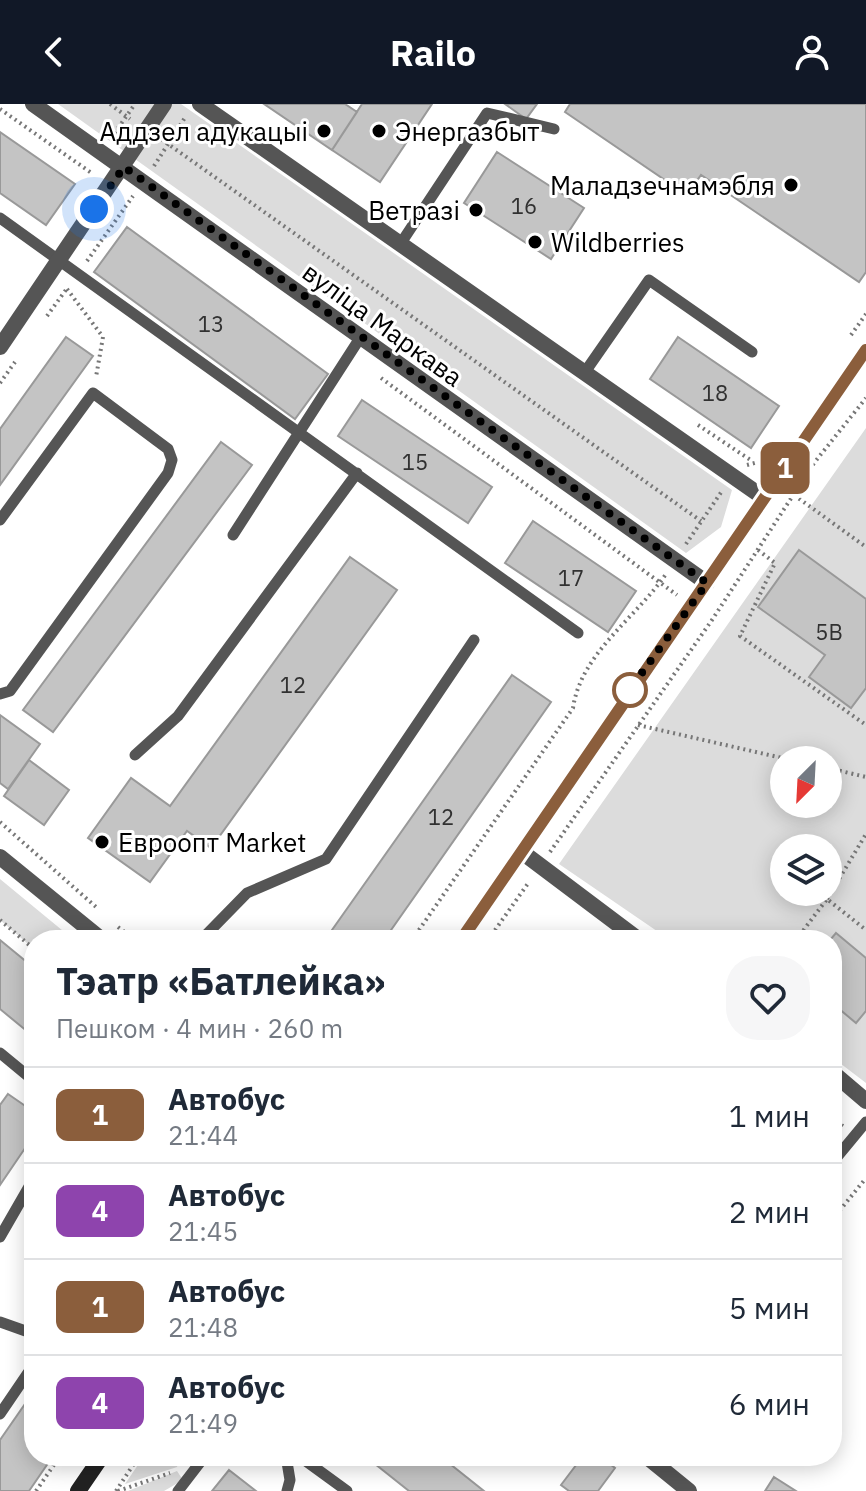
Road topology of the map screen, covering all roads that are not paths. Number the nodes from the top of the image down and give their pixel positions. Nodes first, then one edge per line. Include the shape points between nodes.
1 (33, 104) edge
2 (164, 104) edge
3 (197, 104) edge
4 (554, 129) dead end
5 (124, 167) junction
6 (0, 218) edge
7 (401, 243) junction
8 (60, 260) junction
9 (360, 338) junction
10 (0, 347) edge
11 (752, 352) dead end
12 (864, 357) edge
13 (585, 372) junction
14 (300, 431) junction
15 (357, 473) junction
16 (764, 498) junction
17 (0, 520) edge
18 (233, 535) dead end
19 (707, 583) junction
20 (578, 633) dead end
21 (474, 640) dead end
22 (0, 694) edge
23 (135, 755) dead end
24 (522, 852) junction
25 (0, 857) edge
26 (90, 930) edge
27 (211, 930) edge
28 (468, 930) edge
29 (626, 930) edge
30 (0, 1053) edge
31 (24, 1073) edge
32 (842, 1081) edge
33 (866, 1101) edge
34 (866, 1122) edge
35 (842, 1149) edge
36 (24, 1195) edge
37 (0, 1237) edge
38 (0, 1322) edge
39 (24, 1330) edge
40 (24, 1379) edge
41 (0, 1414) edge
42 (95, 1466) edge
43 (197, 1466) edge
44 (288, 1466) edge
45 (313, 1466) edge
46 (657, 1466) edge
47 (685, 1490) edge
48 (78, 1491) edge
49 (178, 1491) edge
50 (287, 1491) edge
51 (347, 1491) edge

1 - 5 street, вуліца Маркава
2 - 5 street
3 - 7 street
4 - 7 lane via 487,113
5 - 8 street
5 - 9 street, вуліца Маркава
6 - 8 lane
7 - 13 street
8 - 10 street
8 - 14 lane
9 - 14 lane
9 - 19 street, вуліца Маркава
11 - 13 lane via 649,280
12 - 16 street
13 - 16 street
14 - 15 lane
14 - 18 lane
15 - 20 lane
15 - 23 lane via 178,716
16 - 19 street
17 - 22 lane via 93,393 168,449 168,473 10,691
19 - 24 street
21 - 27 lane via 326,859 247,893
24 - 28 street
24 - 29 street
25 - 26 street
30 - 31 lane
32 - 33 street
34 - 35 lane
36 - 37 lane
38 - 39 lane
40 - 41 lane
42 - 48 street
43 - 49 lane
44 - 50 lane
45 - 51 lane
46 - 47 street

